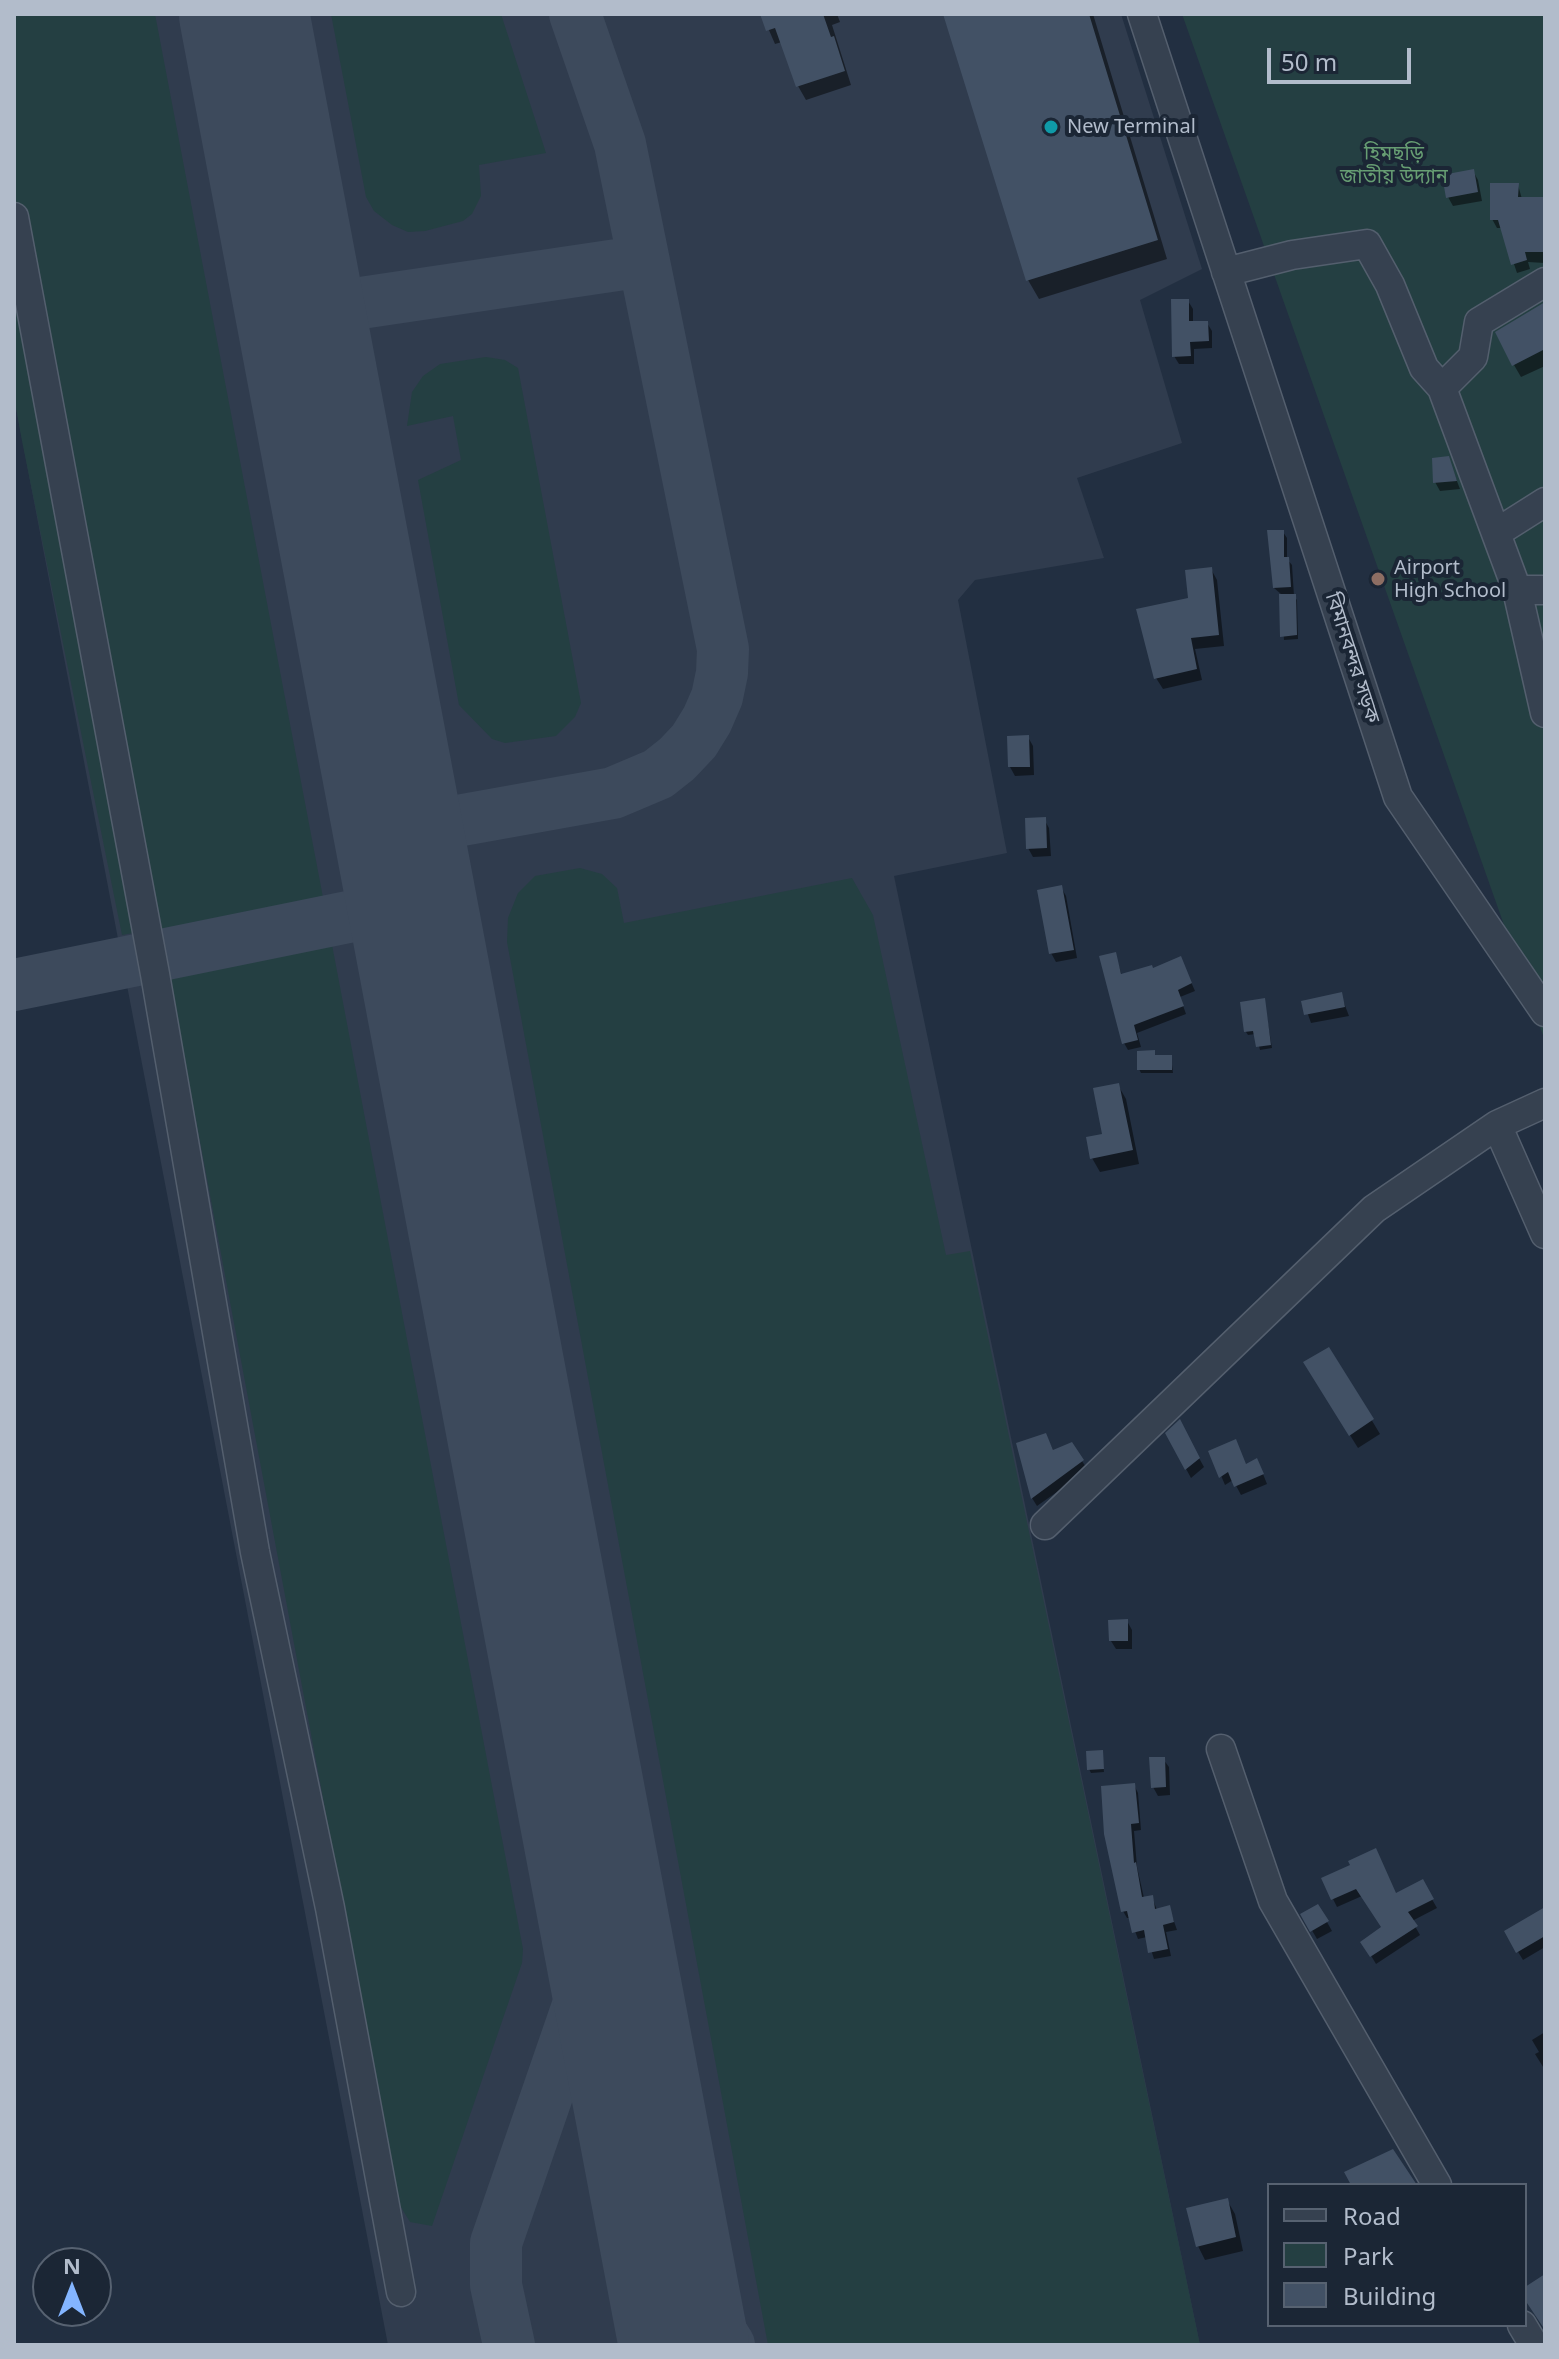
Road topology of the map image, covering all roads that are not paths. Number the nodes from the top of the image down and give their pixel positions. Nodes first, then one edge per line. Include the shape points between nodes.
1 (1142, 14) edge
2 (14, 217) edge
3 (1226, 272) junction
4 (1545, 282) edge
5 (1442, 388) junction
6 (1545, 502) edge
7 (1496, 533) junction
8 (1517, 590) junction
9 (1545, 590) edge
10 (1545, 713) edge
11 (1545, 1012) edge
12 (1545, 1103) edge
13 (1497, 1125) junction
14 (1545, 1234) edge
15 (1045, 1525) dead end
16 (1221, 1749) dead end
17 (1436, 2183) edge
18 (401, 2292) dead end
19 (1523, 2327) edge
20 (1534, 2345) edge

1 - 3 street, বিমানবন্দর সড়ক
2 - 18 street via 153,959 255,1552 330,1908
3 - 5 street via 1367,244 1424,368
3 - 11 street, বিমানবন্দর সড়ক via 1398,797
4 - 5 street via 1479,322 1473,357
5 - 7 street
6 - 7 street
7 - 8 street
8 - 9 street
8 - 10 street
12 - 13 street
13 - 14 street
13 - 15 street via 1374,1209
16 - 17 street via 1273,1901
19 - 20 street

